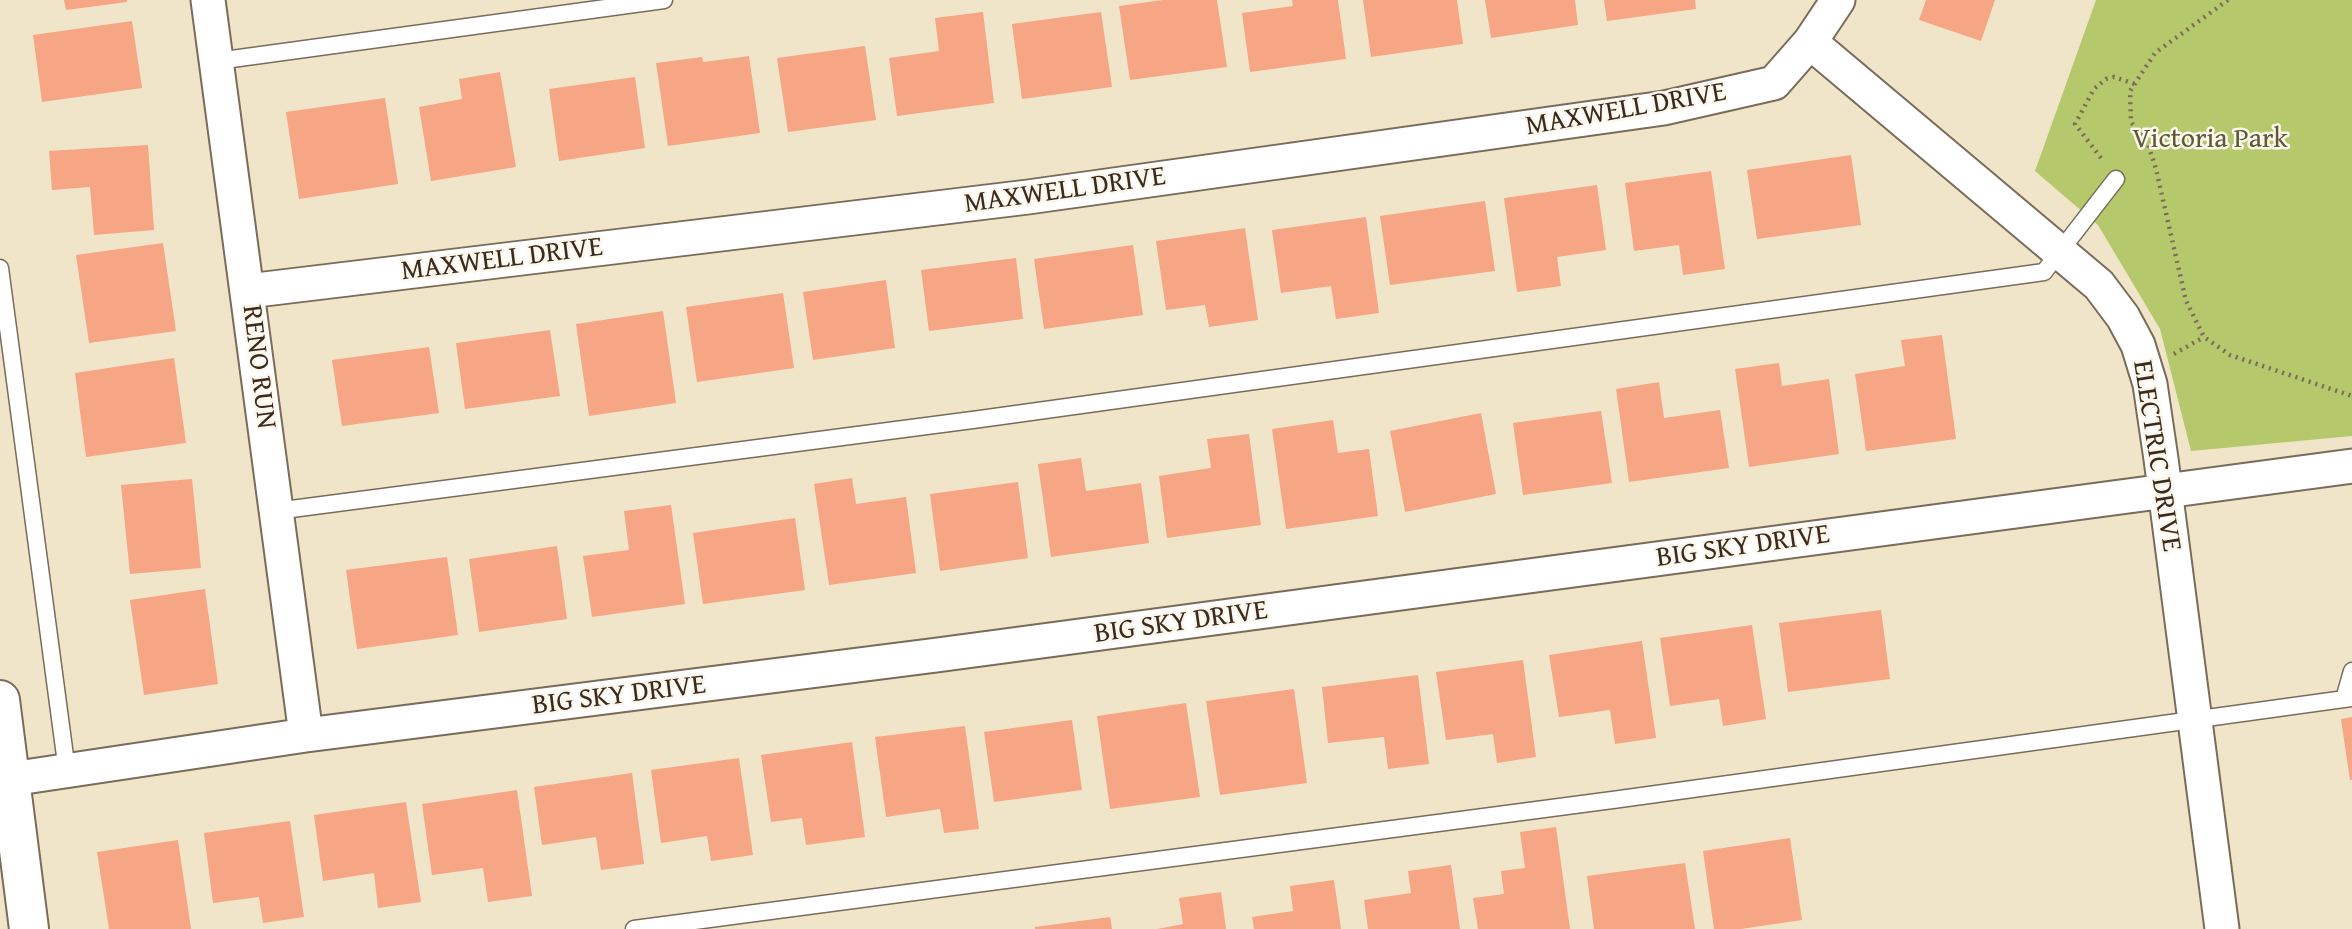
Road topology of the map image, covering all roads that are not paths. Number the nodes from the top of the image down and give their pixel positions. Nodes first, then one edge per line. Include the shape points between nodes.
1 (208, 0) edge
2 (664, 0) edge
3 (1838, 0) edge
4 (1810, 42) junction
5 (216, 61) junction
6 (2116, 179) road end
7 (2060, 253) junction
8 (0, 268) edge
9 (248, 290) junction
10 (2352, 466) edge
11 (2165, 490) junction
12 (276, 511) junction
13 (2352, 671) edge
14 (2348, 699) edge
15 (0, 700) edge
16 (2193, 720) junction
17 (306, 735) junction
18 (67, 771) junction
19 (11, 779) junction
20 (29, 929) edge
21 (634, 929) edge
22 (2222, 929) edge

1 - 5 street, RENO RUN
2 - 5 lane
3 - 4 street, MAXWELL DRIVE
4 - 7 street, ELECTRIC DRIVE
4 - 9 street, MAXWELL DRIVE via 1774,83 1664,108 1028,197
5 - 9 street, RENO RUN
6 - 7 lane
7 - 11 street, ELECTRIC DRIVE via 2099,285 2138,345 2150,384
7 - 12 lane via 2043,272
8 - 18 lane
9 - 12 street, RENO RUN
10 - 11 street, BIG SKY DRIVE
11 - 16 street, ELECTRIC DRIVE
11 - 17 street, BIG SKY DRIVE via 937,656
12 - 17 street, RENO RUN
13 - 14 lane
14 - 16 lane
15 - 19 main road
16 - 21 lane
16 - 22 street, ELECTRIC DRIVE
17 - 18 street, BIG SKY DRIVE
18 - 19 street, BIG SKY DRIVE
19 - 20 main road

